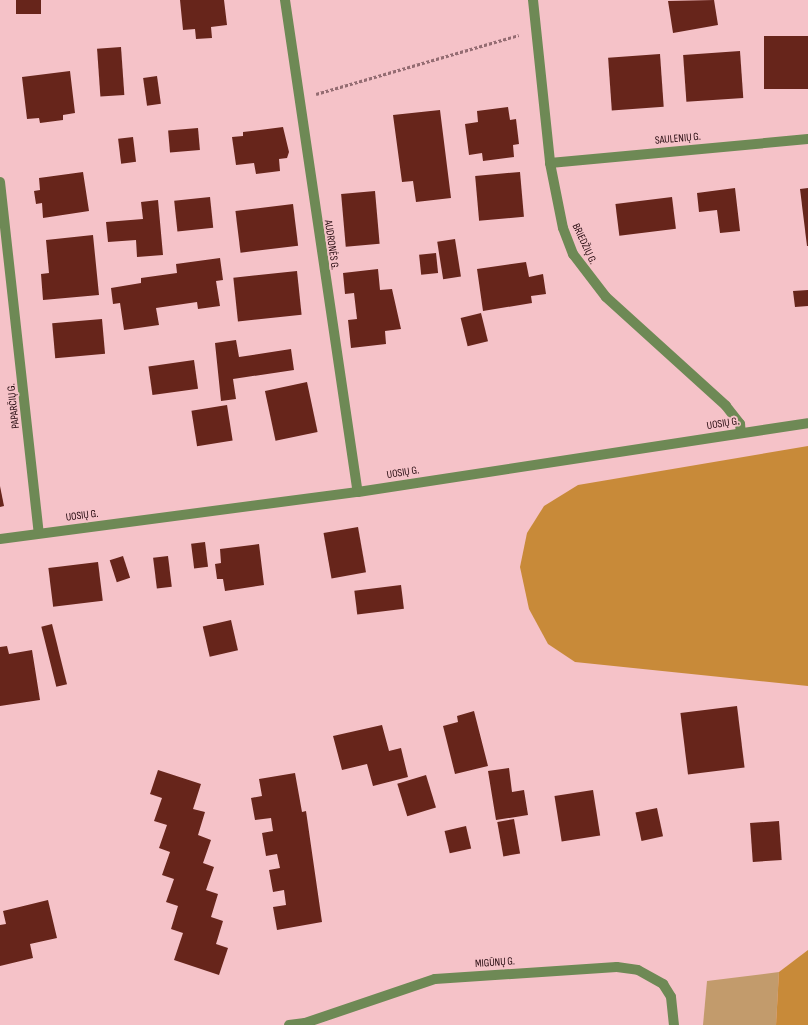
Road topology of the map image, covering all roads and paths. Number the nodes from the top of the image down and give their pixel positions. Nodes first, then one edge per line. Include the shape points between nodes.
1 (285, 0) edge
2 (533, 0) edge
3 (537, 30) junction
4 (300, 98) junction
5 (808, 139) edge
6 (550, 163) junction
7 (0, 182) edge
8 (808, 423) edge
9 (741, 433) junction
10 (358, 492) junction
11 (39, 533) junction
12 (0, 538) edge
13 (289, 1025) edge
14 (674, 1025) edge

1 - 4 street, AUDRONĖS G.
2 - 3 street, BRIEDŽIŲ G.
3 - 4 path
3 - 6 street, BRIEDŽIŲ G.
4 - 10 street, AUDRONĖS G. via 320,256
5 - 6 street, SAULENIŲ G.
6 - 9 street, BRIEDŽIŲ G. via 563,228 589,279 726,406 740,424
7 - 11 street, PAPARČIŲ G.
8 - 9 street, UOSIŲ G.
9 - 10 street, UOSIŲ G.
10 - 11 street, UOSIŲ G.
11 - 12 street, UOSIŲ G.
13 - 14 street, MIGŪNŲ G. via 305,1023 435,978 617,967 638,970 663,984 671,997

